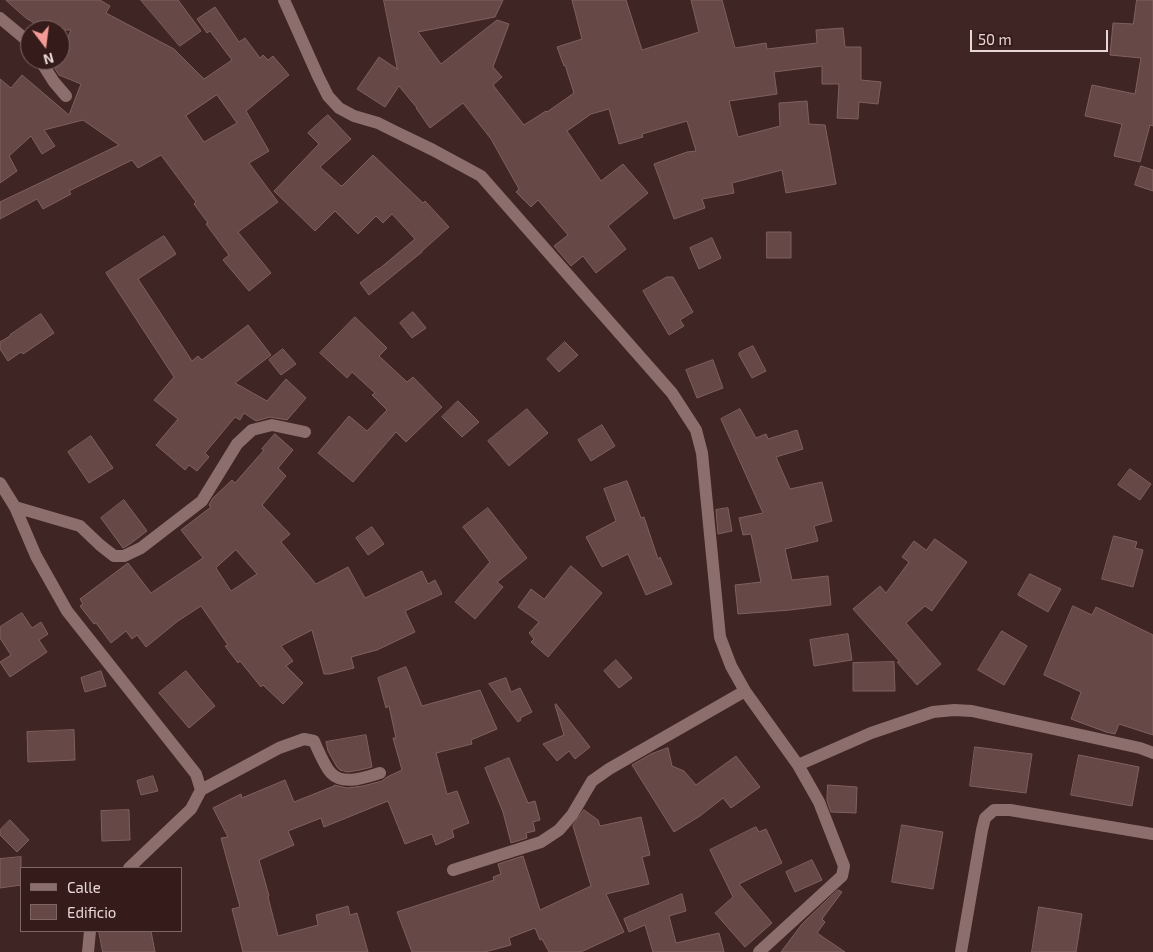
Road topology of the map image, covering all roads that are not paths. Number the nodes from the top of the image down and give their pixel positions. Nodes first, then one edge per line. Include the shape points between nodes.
1 (284, 0) edge
2 (0, 18) edge
3 (20, 35) edge
4 (46, 70) edge
5 (66, 96) dead end
6 (305, 432) dead end
7 (0, 484) edge
8 (15, 507) junction
9 (745, 691) junction
10 (1153, 753) edge
11 (798, 765) junction
12 (380, 773) dead end
13 (201, 790) junction
14 (1153, 834) edge
15 (130, 867) edge
16 (453, 870) dead end
17 (90, 932) edge
18 (88, 952) edge
19 (759, 952) edge
20 (961, 952) edge

1 - 9 street via 328,96 339,108 378,123 482,176 672,393 696,430 702,453 720,637
2 - 3 street
4 - 5 street
6 - 8 street via 272,425 252,430 237,444 202,501 141,548 124,556 114,556 80,526
7 - 8 street
8 - 13 street via 36,556 66,611 196,774
9 - 11 street
9 - 16 street via 609,768 592,781 559,830 541,842
10 - 11 street via 981,713 954,710 933,712 871,733
11 - 19 street via 819,802 844,866 842,876
12 - 13 street via 351,780 331,774 314,741 304,739 279,748
13 - 15 street via 191,809
14 - 20 street via 994,810 985,818 982,830
17 - 18 street

